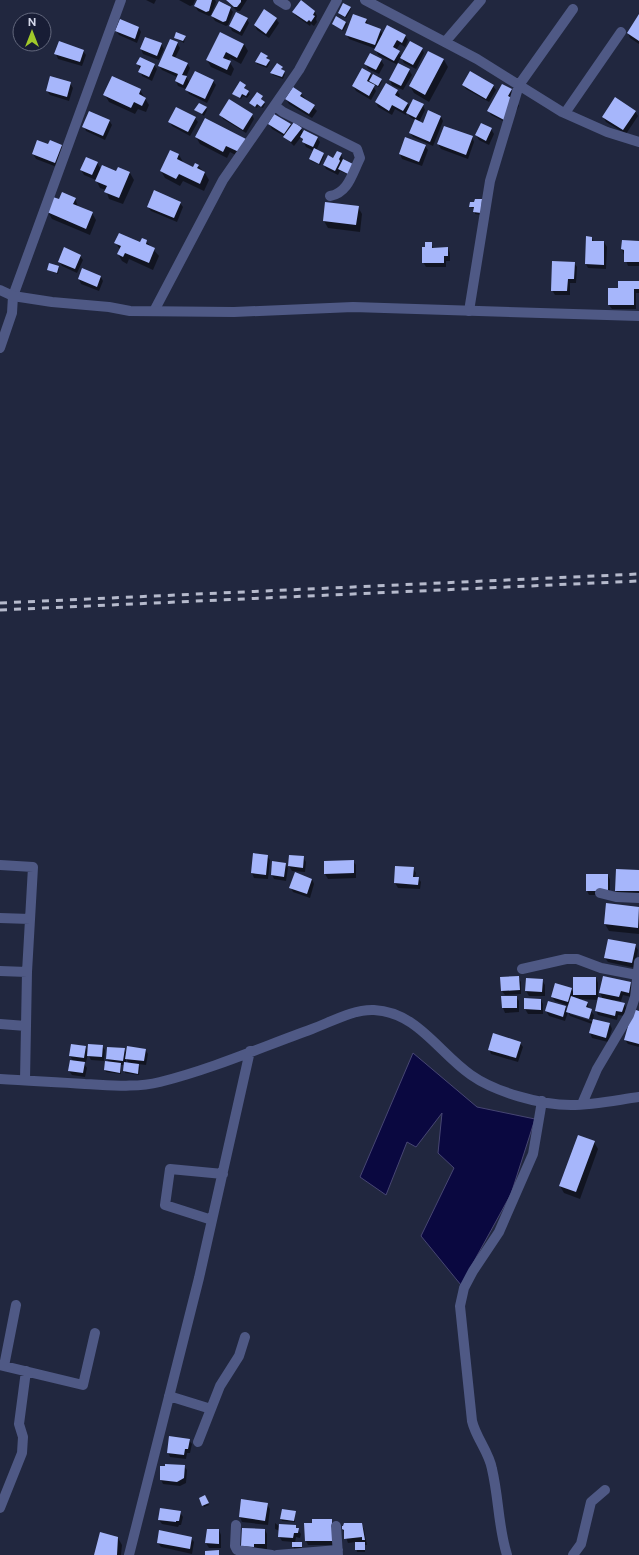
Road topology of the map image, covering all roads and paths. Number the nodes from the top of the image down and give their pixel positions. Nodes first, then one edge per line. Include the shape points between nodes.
1 (121, 0) edge
2 (337, 0) edge
3 (365, 0) edge
4 (481, 0) edge
5 (573, 9) dead end
6 (621, 32) dead end
7 (445, 42) junction
8 (519, 85) junction
9 (274, 106) junction
10 (565, 113) junction
11 (639, 142) edge
12 (330, 196) dead end
13 (0, 290) edge
14 (13, 296) junction
15 (154, 311) junction
16 (469, 311) junction
17 (639, 316) edge
18 (0, 348) edge
19 (0, 865) edge
20 (600, 893) dead end
21 (639, 898) edge
22 (0, 918) edge
23 (30, 919) junction
24 (639, 962) edge
25 (522, 969) dead end
26 (0, 971) edge
27 (27, 972) junction
28 (637, 975) junction
29 (0, 1024) edge
30 (26, 1026) junction
31 (250, 1052) junction
32 (0, 1079) edge
33 (25, 1080) junction
34 (639, 1097) edge
35 (542, 1101) junction
36 (582, 1104) junction
37 (223, 1174) junction
38 (212, 1220) junction
39 (16, 1305) dead end
40 (95, 1333) dead end
41 (245, 1337) dead end
42 (2, 1365) edge
43 (26, 1371) junction
44 (169, 1396) junction
45 (211, 1409) junction
46 (198, 1442) dead end
47 (606, 1490) dead end
48 (0, 1508) edge
49 (236, 1525) dead end
50 (336, 1526) dead end
51 (338, 1553) edge
52 (129, 1555) edge
53 (272, 1555) edge
54 (277, 1555) edge
55 (507, 1555) edge
56 (573, 1555) edge

1 - 14 street
2 - 9 street via 299,70
3 - 7 street
4 - 7 street
5 - 8 street
6 - 10 street
7 - 8 street
8 - 10 street
8 - 16 street via 490,181
9 - 12 street via 357,149 360,158 344,189 339,194
9 - 15 street via 223,180
10 - 11 street via 607,132
13 - 14 street
14 - 15 street via 130,311
14 - 18 street via 12,313
15 - 16 street via 234,312 353,307
16 - 17 street
19 - 23 street via 33,867
20 - 21 street
22 - 23 street
23 - 27 street
24 - 28 street
25 - 28 street via 577,959 601,968
26 - 27 street
27 - 30 street
28 - 36 street via 635,997 629,1015 597,1069
29 - 30 street
30 - 33 street
31 - 33 street via 149,1084 120,1086
31 - 35 street via 349,1014 376,1010 411,1022 464,1070 484,1083
31 - 37 street
32 - 33 street
34 - 36 street
35 - 36 street via 565,1105
35 - 55 street via 533,1154 499,1232 464,1288 460,1306 472,1421 492,1468 498,1520
37 - 38 street
37 - 38 street via 170,1169 165,1205
38 - 44 street
39 - 42 street
40 - 43 street via 83,1384
41 - 45 street
42 - 43 street
43 - 48 street via 19,1424 23,1437 22,1453
44 - 45 street
44 - 52 street
45 - 46 street
47 - 56 street via 591,1502 581,1544
49 - 53 street via 237,1550
50 - 51 street
51 - 54 street

